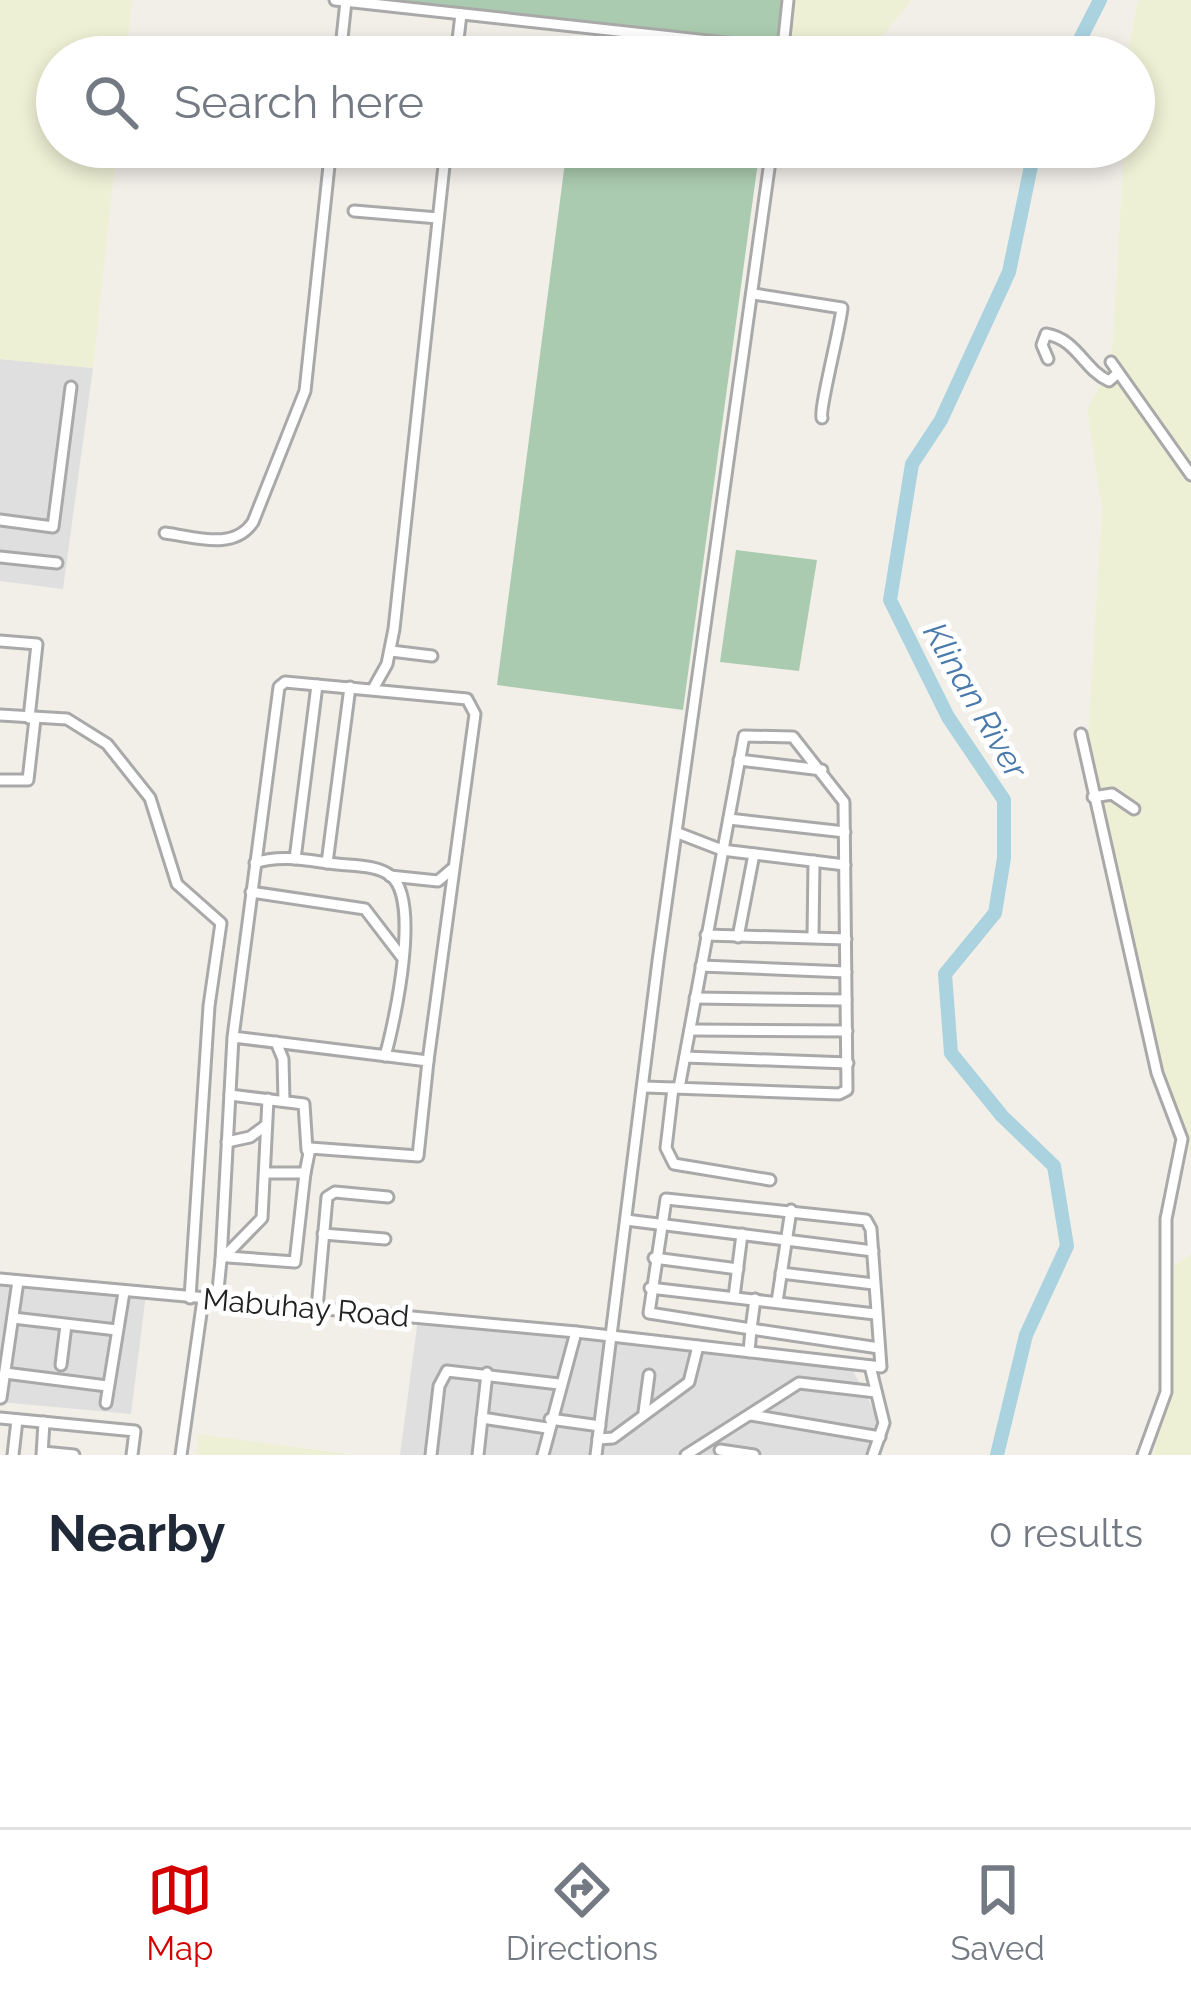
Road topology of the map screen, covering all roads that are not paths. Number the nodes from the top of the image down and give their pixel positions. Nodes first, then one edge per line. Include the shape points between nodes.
1 (335, 0) edge
2 (788, 0) edge
3 (346, 1) edge
4 (461, 14) junction
5 (342, 36) edge
6 (458, 36) edge
7 (642, 36) edge
8 (784, 36) edge
9 (329, 168) edge
10 (444, 168) edge
11 (769, 168) edge
12 (354, 211) dead end
13 (438, 218) junction
14 (754, 293) junction
15 (1048, 359) dead end
16 (1111, 362) dead end
17 (1118, 373) junction
18 (71, 388) dead end
19 (822, 418) dead end
20 (1191, 475) edge
21 (0, 520) edge
22 (165, 532) dead end
23 (0, 557) edge
24 (57, 563) dead end
25 (0, 640) edge
26 (391, 651) junction
27 (432, 656) dead end
28 (317, 685) junction
29 (350, 687) junction
30 (373, 689) junction
31 (0, 715) edge
32 (32, 718) junction
33 (1081, 734) dead end
34 (739, 760) junction
35 (822, 770) junction
36 (0, 781) edge
37 (1093, 797) junction
38 (1134, 809) dead end
39 (729, 819) junction
40 (678, 832) junction
41 (845, 832) junction
42 (722, 850) junction
43 (754, 854) junction
44 (295, 860) junction
45 (814, 861) junction
46 (254, 862) junction
47 (327, 863) junction
48 (845, 865) junction
49 (453, 867) junction
50 (390, 876) junction
51 (251, 892) junction
52 (706, 935) junction
53 (738, 937) junction
54 (813, 937) junction
55 (846, 939) junction
56 (402, 957) junction
57 (700, 967) junction
58 (846, 972) junction
59 (695, 998) junction
60 (846, 1000) junction
61 (690, 1030) junction
62 (847, 1031) junction
63 (233, 1036) junction
64 (276, 1042) junction
65 (385, 1056) junction
66 (685, 1057) junction
67 (428, 1061) junction
68 (848, 1063) junction
69 (645, 1087) junction
70 (676, 1088) junction
71 (230, 1095) junction
72 (268, 1099) junction
73 (284, 1101) junction
74 (267, 1124) junction
75 (227, 1142) junction
76 (307, 1150) junction
77 (265, 1173) junction
78 (304, 1173) junction
79 (770, 1180) dead end
80 (388, 1197) dead end
81 (791, 1210) junction
82 (626, 1220) junction
83 (659, 1223) junction
84 (322, 1234) junction
85 (742, 1234) junction
86 (385, 1239) dead end
87 (786, 1239) junction
88 (873, 1251) junction
89 (654, 1258) junction
90 (224, 1259) junction
91 (738, 1269) junction
92 (781, 1273) junction
93 (0, 1279) edge
94 (18, 1281) junction
95 (874, 1284) junction
96 (650, 1288) junction
97 (124, 1292) junction
98 (734, 1297) junction
99 (190, 1298) junction
100 (203, 1299) junction
101 (755, 1299) junction
102 (217, 1300) junction
103 (777, 1302) junction
104 (317, 1309) junction
105 (875, 1314) junction
106 (13, 1318) junction
107 (66, 1325) junction
108 (751, 1329) junction
109 (117, 1330) junction
110 (576, 1332) junction
111 (611, 1336) junction
112 (698, 1346) junction
113 (879, 1348) junction
114 (749, 1352) junction
115 (802, 1358) junction
116 (61, 1365) dead end
117 (870, 1366) junction
118 (5, 1373) junction
119 (487, 1373) junction
120 (649, 1375) dead end
121 (799, 1383) junction
122 (559, 1384) junction
123 (106, 1386) junction
124 (876, 1392) junction
125 (1, 1398) edge
126 (106, 1403) dead end
127 (644, 1412) junction
128 (751, 1414) junction
129 (0, 1418) edge
130 (482, 1418) junction
131 (17, 1420) junction
132 (44, 1423) junction
133 (549, 1424) junction
134 (600, 1426) junction
135 (135, 1431) junction
136 (153, 1432) dead end
137 (721, 1434) junction
138 (880, 1437) junction
139 (598, 1439) junction
140 (42, 1453) edge
141 (720, 1453) edge
142 (13, 1455) edge
143 (74, 1455) edge
144 (132, 1455) edge
145 (181, 1455) edge
146 (430, 1455) edge
147 (478, 1455) edge
148 (543, 1455) edge
149 (596, 1455) edge
150 (686, 1455) edge
151 (754, 1455) edge
152 (873, 1455) edge
153 (1143, 1455) edge

1 - 3 street
2 - 8 street
3 - 4 street
3 - 5 street
4 - 6 street
4 - 7 street
9 - 22 street via 305,391 253,521 225,541
10 - 13 street
11 - 14 street
12 - 13 street
13 - 26 street
14 - 19 street via 842,306
14 - 40 street
15 - 17 street via 1046,334 1071,343 1102,379
16 - 17 street
17 - 20 street
18 - 21 street via 52,527
23 - 24 street
25 - 32 street via 37,644
26 - 27 street
26 - 30 street
28 - 29 street
28 - 44 street
28 - 46 street via 279,687
29 - 30 street
29 - 47 street
30 - 49 street via 473,704
31 - 32 street
32 - 36 street via 28,780
32 - 99 street via 67,718 107,744 150,798 177,884 221,923
33 - 37 street
34 - 35 street
34 - 35 street via 751,732 795,738
34 - 39 street
35 - 41 street via 844,802
37 - 38 street via 1112,794
37 - 153 street via 1157,1073 1182,1139 1166,1219 1166,1392
39 - 41 street
39 - 42 street
40 - 42 street
40 - 69 street
41 - 48 street
42 - 43 street
42 - 52 street
43 - 45 street
43 - 53 street
44 - 46 street
44 - 47 street
45 - 48 street
45 - 54 street
46 - 51 street
47 - 50 street
48 - 55 street
49 - 50 street via 438,880
49 - 67 street
50 - 56 street via 405,900
51 - 56 street via 364,909
51 - 63 street
52 - 53 street
52 - 57 street
53 - 54 street
54 - 55 street
55 - 58 street
56 - 65 street
57 - 58 street
57 - 59 street
58 - 60 street
59 - 60 street
59 - 61 street
60 - 62 street
61 - 62 street
61 - 66 street
62 - 68 street
63 - 64 street
63 - 71 street
64 - 65 street
64 - 73 street
65 - 67 street
66 - 68 street
66 - 70 street
67 - 76 street via 418,1156
68 - 70 street via 848,1085 839,1094
69 - 70 street
69 - 82 street
70 - 79 street via 666,1148 674,1164
71 - 72 street
71 - 75 street
72 - 73 street
72 - 74 street
73 - 76 street via 308,1107
74 - 75 street
74 - 77 street
75 - 90 street
76 - 78 street
77 - 78 street
77 - 90 street via 262,1218
78 - 90 street via 296,1262
80 - 84 street via 330,1194
81 - 83 street via 675,1196 663,1203
81 - 87 street
81 - 88 street via 866,1220
82 - 83 street
82 - 111 street
83 - 85 street
83 - 89 street
84 - 86 street
84 - 104 street
85 - 87 street
85 - 91 street
87 - 88 street
87 - 92 street
88 - 95 street
89 - 91 street
89 - 96 street
90 - 102 street
91 - 98 street
92 - 95 street
92 - 103 street
93 - 94 street, Mabuhay Road
94 - 97 street, Mabuhay Road
94 - 106 street
95 - 105 street
96 - 98 street
96 - 108 street via 650,1316
97 - 99 street, Mabuhay Road
97 - 109 street
98 - 101 street
99 - 100 street, Mabuhay Road
100 - 102 street, Mabuhay Road
100 - 145 street
101 - 103 street
101 - 108 street
102 - 104 street, Mabuhay Road
103 - 105 street
104 - 110 street, Mabuhay Road
105 - 113 street
106 - 107 street
106 - 118 street
107 - 109 street
107 - 116 street
108 - 113 street
108 - 114 street
109 - 123 street
110 - 111 street, Mabuhay Road
110 - 122 street
111 - 112 street, Mabuhay Road
111 - 134 street
112 - 114 street, Mabuhay Road
112 - 127 street via 689,1382
113 - 117 street via 881,1367
114 - 115 street, Mabuhay Road
115 - 117 street, Mabuhay Road
115 - 121 street
117 - 124 street
118 - 123 street
118 - 125 street
119 - 122 street
119 - 130 street
119 - 146 street via 443,1374
120 - 127 street
121 - 124 street
121 - 128 street
122 - 133 street
123 - 126 street
124 - 138 street
127 - 139 street via 613,1438
128 - 137 street
128 - 138 street
129 - 131 street
130 - 133 street
130 - 147 street
131 - 132 street
131 - 142 street
132 - 135 street
132 - 140 street
133 - 134 street
133 - 148 street
134 - 139 street
135 - 136 street
135 - 144 street
137 - 141 street
137 - 150 street
138 - 152 street
139 - 149 street
140 - 143 street
141 - 151 street

